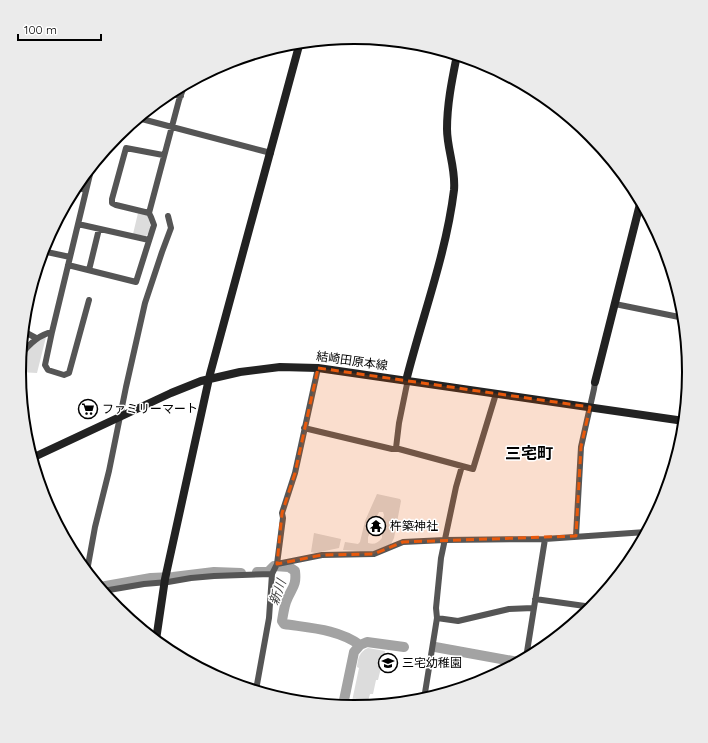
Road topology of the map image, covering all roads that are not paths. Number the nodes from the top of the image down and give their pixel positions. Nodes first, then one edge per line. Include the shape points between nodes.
1 (298, 48) edge
2 (457, 60) edge
3 (181, 93) edge
4 (180, 96) joint
5 (144, 119) edge
6 (172, 126) junction
7 (271, 153) junction
8 (163, 155) junction
9 (89, 179) edge
10 (81, 189) edge
11 (86, 190) junction
12 (639, 209) edge
13 (149, 212) junction
14 (168, 216) dead end
15 (78, 224) junction
16 (99, 229) junction
17 (149, 240) junction
18 (49, 252) edge
19 (70, 257) junction
20 (68, 265) junction
21 (89, 270) junction
22 (89, 300) dead end
23 (615, 304) junction
24 (677, 317) edge
25 (52, 332) junction
26 (29, 334) edge
27 (36, 338) junction
28 (27, 347) edge
29 (318, 368) junction
30 (209, 379) junction
31 (406, 381) junction
32 (595, 382) joint
33 (497, 394) junction
34 (590, 407) junction
35 (120, 417) junction
36 (678, 420) edge
37 (304, 428) junction
38 (396, 448) junction
39 (37, 456) edge
40 (462, 466) junction
41 (640, 532) edge
42 (576, 536) junction
43 (545, 539) junction
44 (446, 540) junction
45 (88, 564) edge
46 (277, 564) junction
47 (272, 574) junction
48 (165, 579) junction
49 (109, 590) edge
50 (535, 599) junction
51 (582, 606) edge
52 (533, 608) junction
53 (437, 618) junction
54 (157, 634) edge
55 (527, 650) edge
56 (257, 684) edge
57 (425, 691) edge

1 - 7 street
2 - 31 street via 448,98 447,131 454,183 449,222
3 - 4 street
4 - 6 street
5 - 6 street
6 - 7 street
6 - 8 street
7 - 30 street
8 - 13 street
8 - 13 street via 129,147 124,151 112,203
9 - 11 street
10 - 11 street
11 - 15 street
12 - 23 street
13 - 17 street via 154,225
14 - 35 street via 171,228 145,303
15 - 16 street
15 - 19 street
16 - 17 street
16 - 21 street
17 - 21 street via 136,282
18 - 19 street
19 - 20 street
20 - 21 street
20 - 25 street
22 - 25 street via 69,373 48,370 45,365
23 - 24 street
23 - 32 street
25 - 27 street
26 - 27 street
27 - 28 street
29 - 30 street, 結崎田原本線 via 280,367
29 - 31 street, 結崎田原本線
29 - 37 street
30 - 35 street, 結崎田原本線
30 - 48 street
31 - 33 street, 結崎田原本線
31 - 38 street via 408,384
32 - 34 street
33 - 34 street, 結崎田原本線
33 - 40 street via 473,469
34 - 36 street, 結崎田原本線
34 - 42 street via 581,447
35 - 39 street, 結崎田原本線
35 - 45 street
37 - 38 street
37 - 46 street via 295,473 282,513
38 - 40 street
40 - 44 street
41 - 42 street
42 - 43 street
43 - 44 street
43 - 50 street
44 - 46 street via 403,542 374,554 322,555
44 - 53 street via 441,558
46 - 47 street
47 - 48 street
47 - 56 street via 269,618
48 - 49 street
48 - 54 street
50 - 51 street
50 - 52 street
52 - 53 street via 509,610 458,621
52 - 55 street
53 - 57 street

